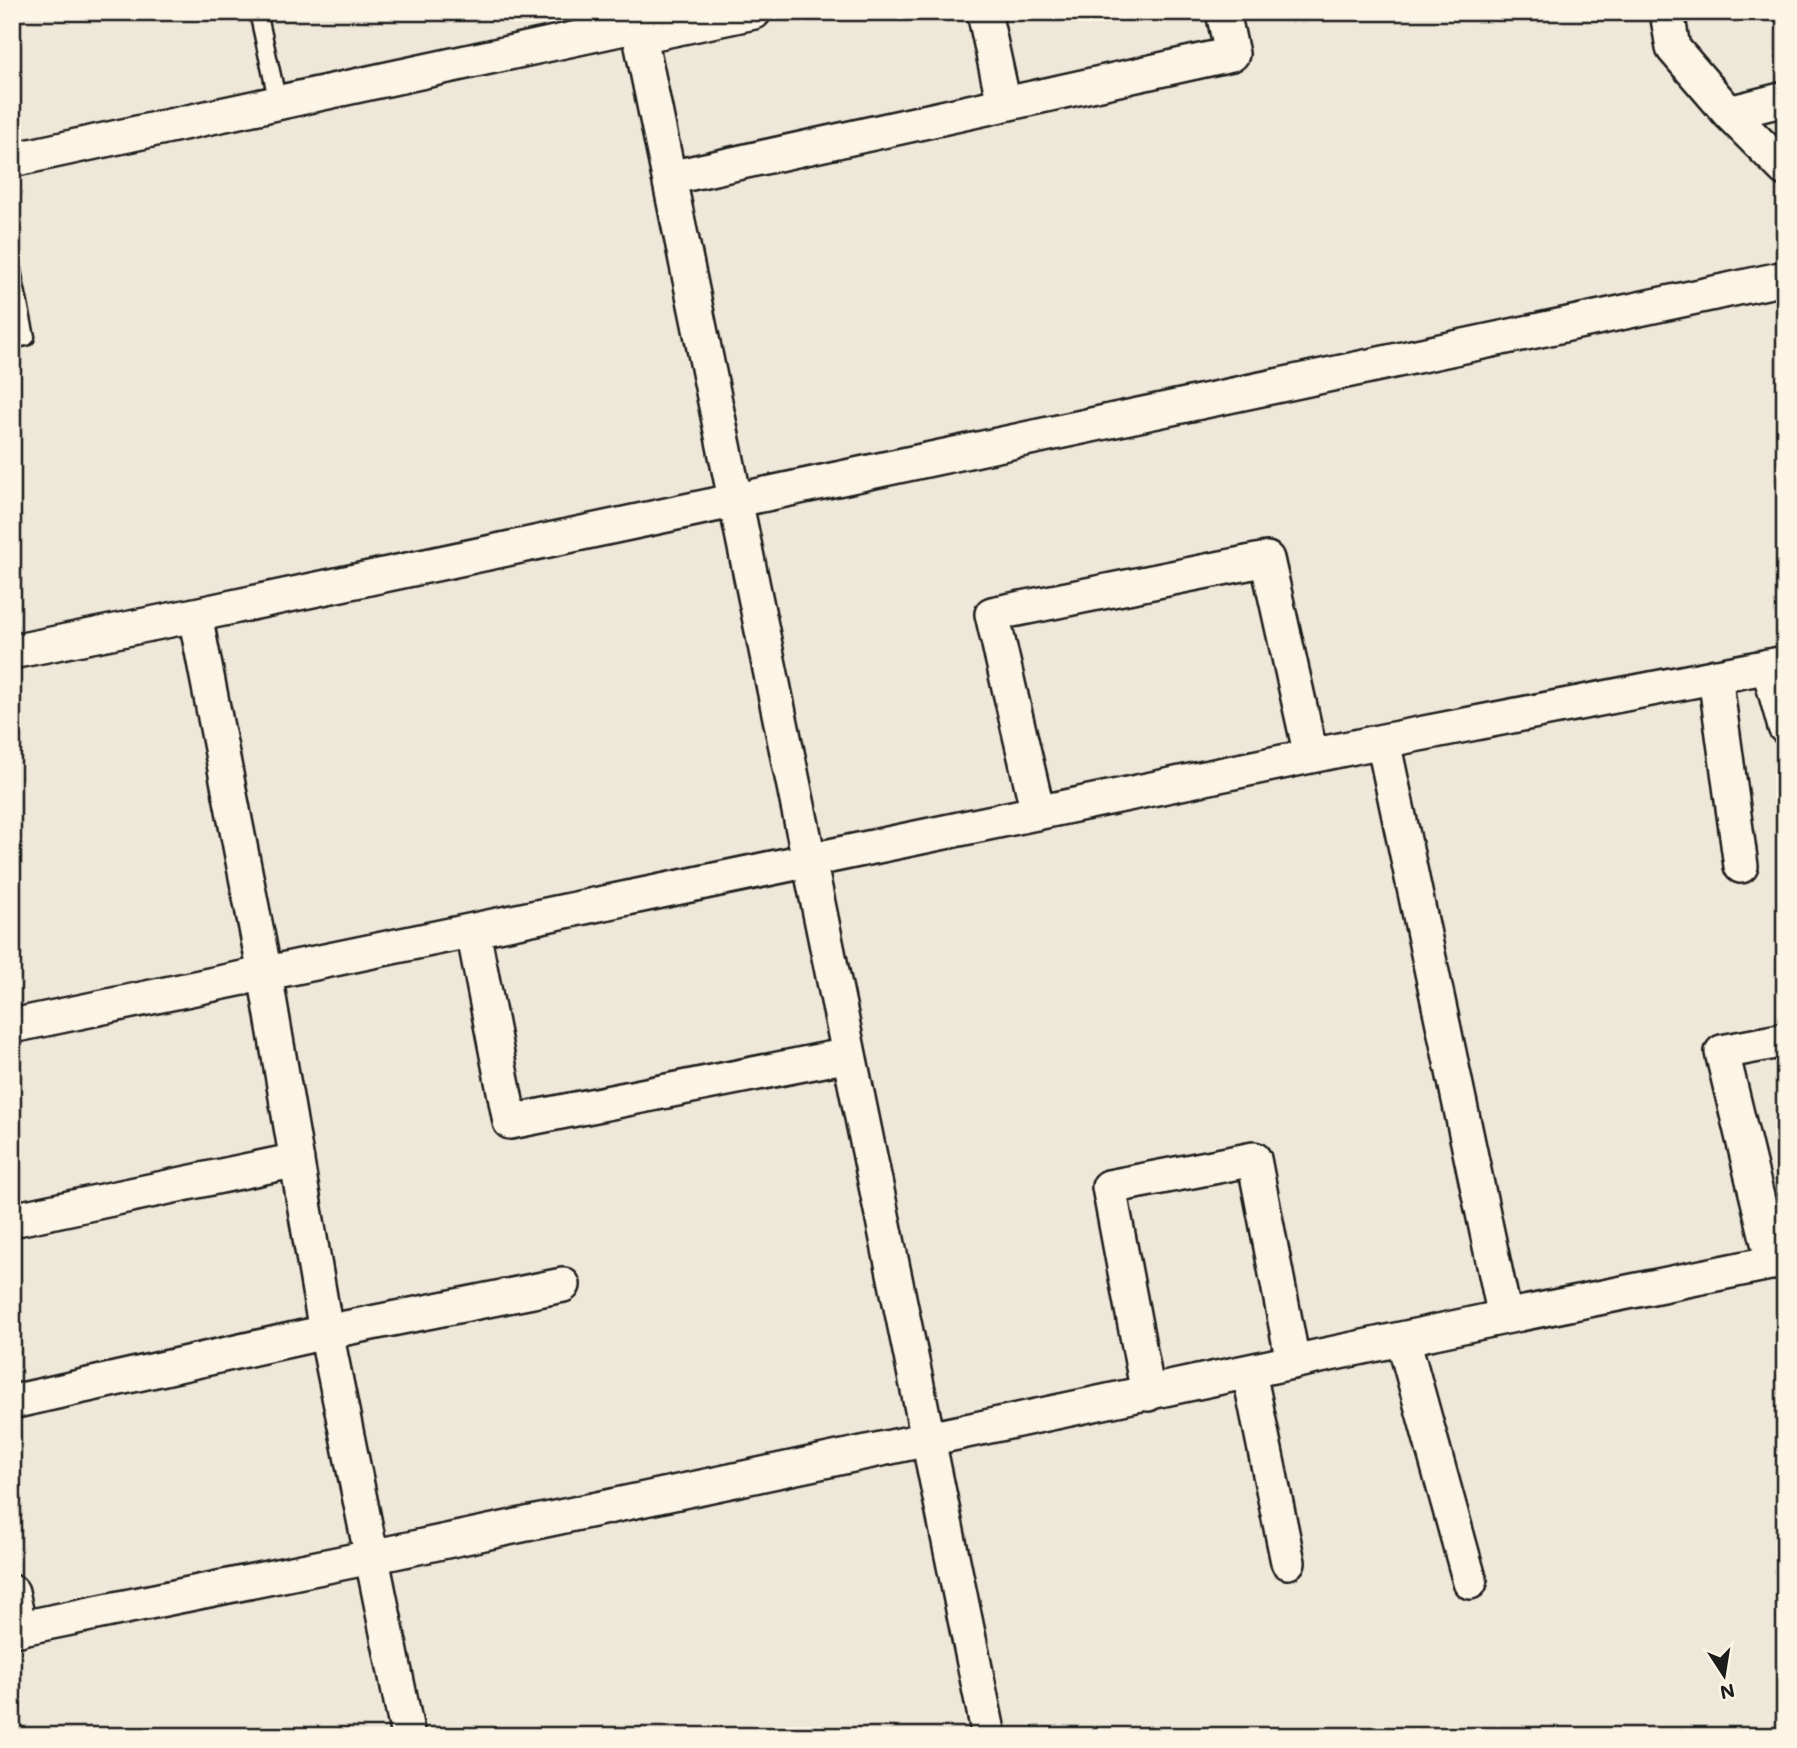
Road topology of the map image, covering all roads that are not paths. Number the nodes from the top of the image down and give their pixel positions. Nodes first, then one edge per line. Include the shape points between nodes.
1 (258, 12) edge
2 (754, 12) edge
3 (984, 12) edge
4 (1223, 12) edge
5 (1667, 12) edge
6 (638, 25) edge
7 (1785, 99) edge
8 (278, 103) junction
9 (1004, 104) junction
10 (1729, 113) junction
11 (12, 160) edge
12 (1785, 169) edge
13 (669, 178) junction
14 (12, 271) edge
15 (1785, 278) edge
16 (12, 340) edge
17 (735, 501) junction
18 (195, 615) junction
19 (12, 652) edge
20 (1776, 664) edge
21 (1715, 676) junction
22 (1785, 727) edge
23 (1382, 741) junction
24 (1311, 756) junction
25 (1038, 813) junction
26 (809, 861) junction
27 (1741, 866) dead end
28 (473, 931) junction
29 (265, 974) junction
30 (12, 1026) edge
31 (1785, 1040) edge
32 (849, 1055) junction
33 (297, 1160) junction
34 (12, 1220) edge
35 (1779, 1261) edge
36 (563, 1285) dead end
37 (1505, 1317) junction
38 (326, 1332) junction
39 (1403, 1339) junction
40 (1293, 1362) junction
41 (1249, 1372) junction
42 (1148, 1394) junction
43 (12, 1402) edge
44 (928, 1440) junction
45 (371, 1557) junction
46 (1288, 1562) dead end
47 (1470, 1583) dead end
48 (12, 1592) edge
49 (16, 1630) edge
50 (408, 1736) edge
51 (989, 1736) edge

1 - 8 lane
2 - 6 street
3 - 9 street
4 - 9 street via 1232,54
5 - 10 street via 1673,48
6 - 8 street
6 - 13 street
7 - 10 street
8 - 11 street
9 - 13 street
10 - 12 street
13 - 17 street
14 - 16 lane via 26,337
15 - 17 street
17 - 18 street
17 - 26 street
18 - 19 street
18 - 29 street
20 - 21 street
20 - 22 street
21 - 23 street
21 - 27 street
23 - 24 street
23 - 37 street
24 - 25 street
24 - 25 street via 1267,559 992,614
25 - 26 street
26 - 28 street
26 - 32 street
28 - 29 street
28 - 32 street via 510,1122
29 - 30 street
29 - 33 street
31 - 35 street via 1722,1052
32 - 44 street
33 - 34 street
33 - 38 street
35 - 37 street
36 - 38 street
37 - 39 street
38 - 43 street
38 - 45 street
39 - 40 street
39 - 47 street
40 - 41 street
40 - 42 street via 1254,1159 1109,1187
41 - 42 street
41 - 46 street
42 - 44 street
44 - 45 street
44 - 51 street
45 - 49 street
45 - 50 street
48 - 49 street

